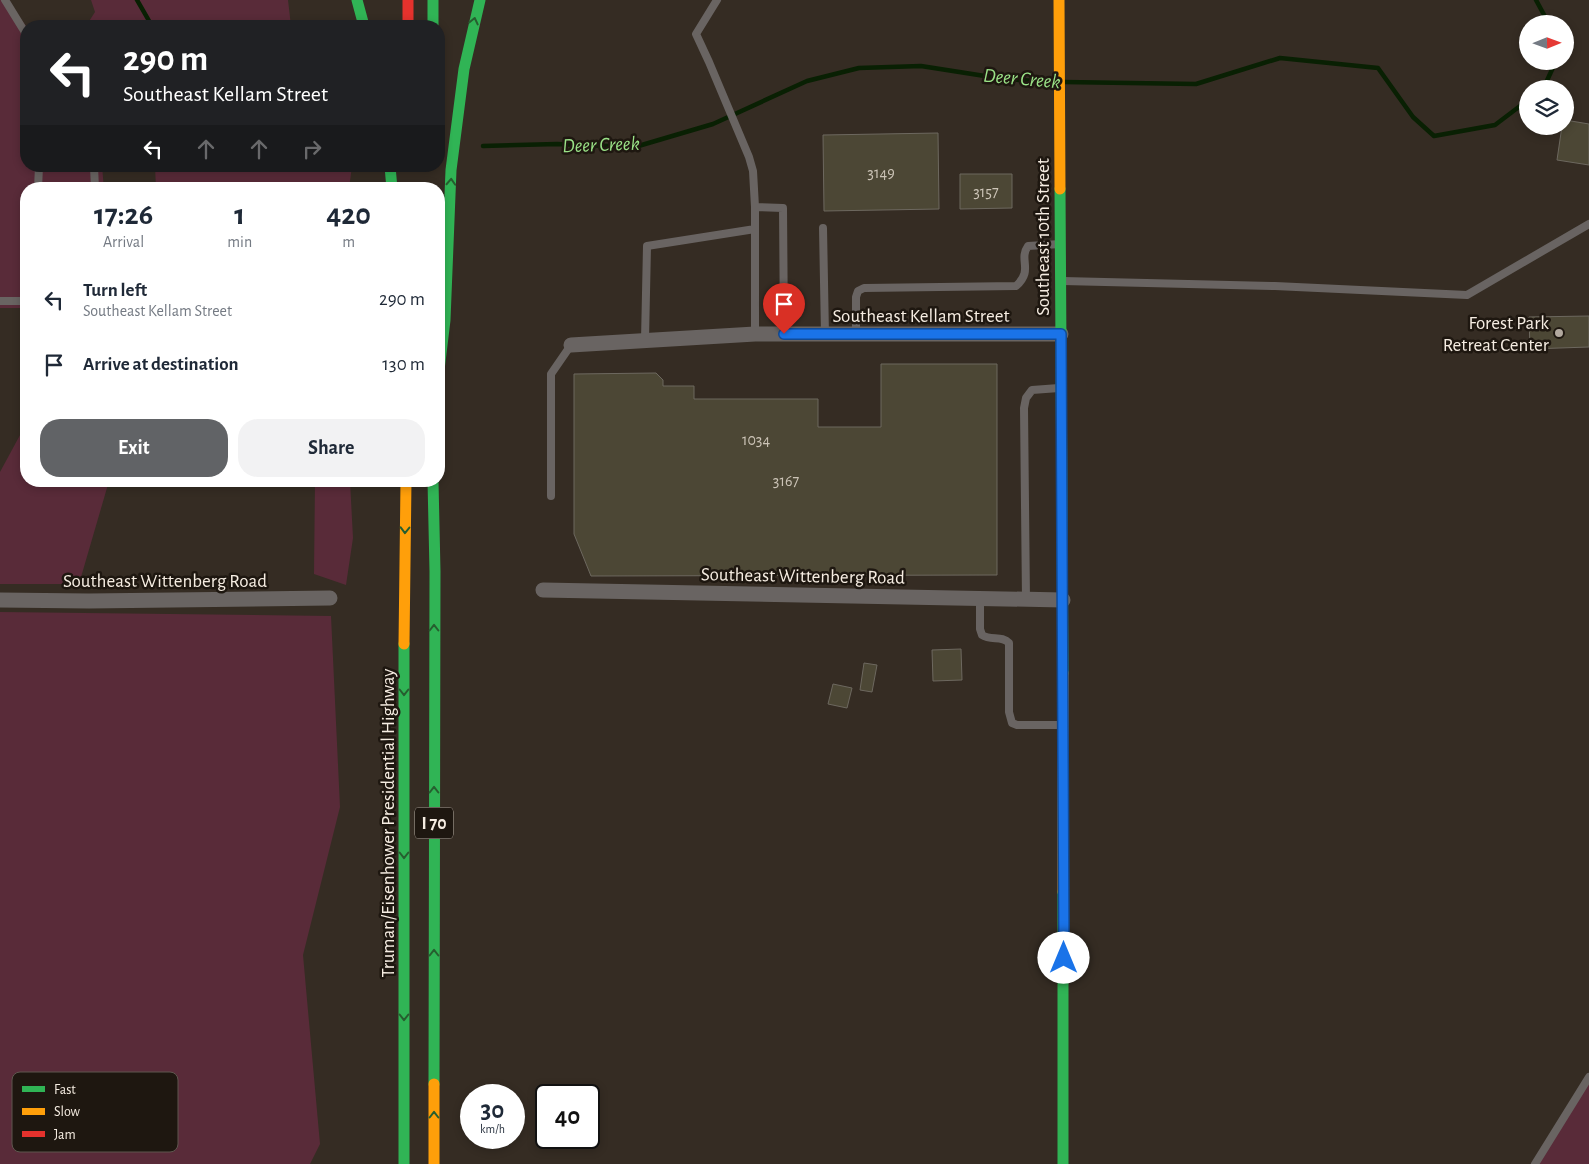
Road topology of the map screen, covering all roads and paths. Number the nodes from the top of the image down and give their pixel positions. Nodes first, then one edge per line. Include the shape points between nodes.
1 (5, 0) edge
2 (357, 0) edge
3 (408, 0) edge
4 (433, 0) edge
5 (480, 0) edge
6 (717, 0) edge
7 (1059, 0) edge
8 (362, 20) edge
9 (408, 20) edge
10 (433, 20) edge
11 (20, 24) edge
12 (755, 208) junction
13 (1589, 224) edge
14 (823, 228) dead end
15 (755, 229) junction
16 (1060, 244) junction
17 (1060, 281) junction
18 (0, 301) edge
19 (20, 302) edge
20 (445, 320) edge
21 (755, 334) junction
22 (784, 334) junction
23 (1061, 334) junction
24 (825, 335) junction
25 (856, 335) junction
26 (645, 340) junction
27 (571, 345) joint
28 (1061, 388) junction
29 (406, 487) edge
30 (433, 487) edge
31 (551, 496) dead end
32 (543, 590) dead end
33 (330, 598) dead end
34 (980, 599) junction
35 (0, 600) edge
36 (1026, 600) junction
37 (1063, 600) junction
38 (1063, 725) junction
39 (1589, 1077) edge
40 (404, 1081) junction
41 (395, 1164) edge
42 (404, 1164) edge
43 (436, 1164) edge
44 (1063, 1164) edge
45 (1535, 1164) edge

1 - 11 lane
2 - 8 main road
3 - 9 main road
4 - 10 main road
20 -> 5 main road via 457,116
6 - 12 lane via 696,34 749,157
7 - 16 main road, Southeast 10th Street
12 - 15 lane
12 - 22 lane via 783,208
13 - 17 lane via 1467,295
14 - 24 lane
15 - 21 lane
15 - 26 lane via 647,246
16 - 17 main road, Southeast 10th Street
16 - 25 lane via 1028,246 1025,274 1016,286 864,288 856,297
17 - 23 main road, Southeast 10th Street
18 - 19 lane
21 - 22 street, Southeast Kellam Street
21 - 26 street, Southeast Kellam Street
22 - 24 street, Southeast Kellam Street
23 - 25 street, Southeast Kellam Street
23 - 28 main road, Southeast 10th Street
24 - 25 street, Southeast Kellam Street
26 - 27 street, Southeast Kellam Street
27 - 31 lane via 551,374
28 - 36 lane via 1032,390 1024,408
28 - 37 main road, Southeast 10th Street
29 -> 40 main road, Truman/Eisenhower Presidential Highway / I 70
43 -> 30 main road, I 70
32 - 34 street, Southeast Wittenberg Road
33 - 35 street, Southeast Wittenberg Road
34 - 36 street, Southeast Wittenberg Road
34 - 38 lane via 982,635 1009,643 1008,712 1012,723
36 - 37 street, Southeast Wittenberg Road
37 - 38 main road, Southeast 10th Street
38 - 44 main road, Southeast 10th Street
39 - 45 lane
40 - 41 main road
40 - 42 main road, Truman/Eisenhower Presidential Highway / I 70

